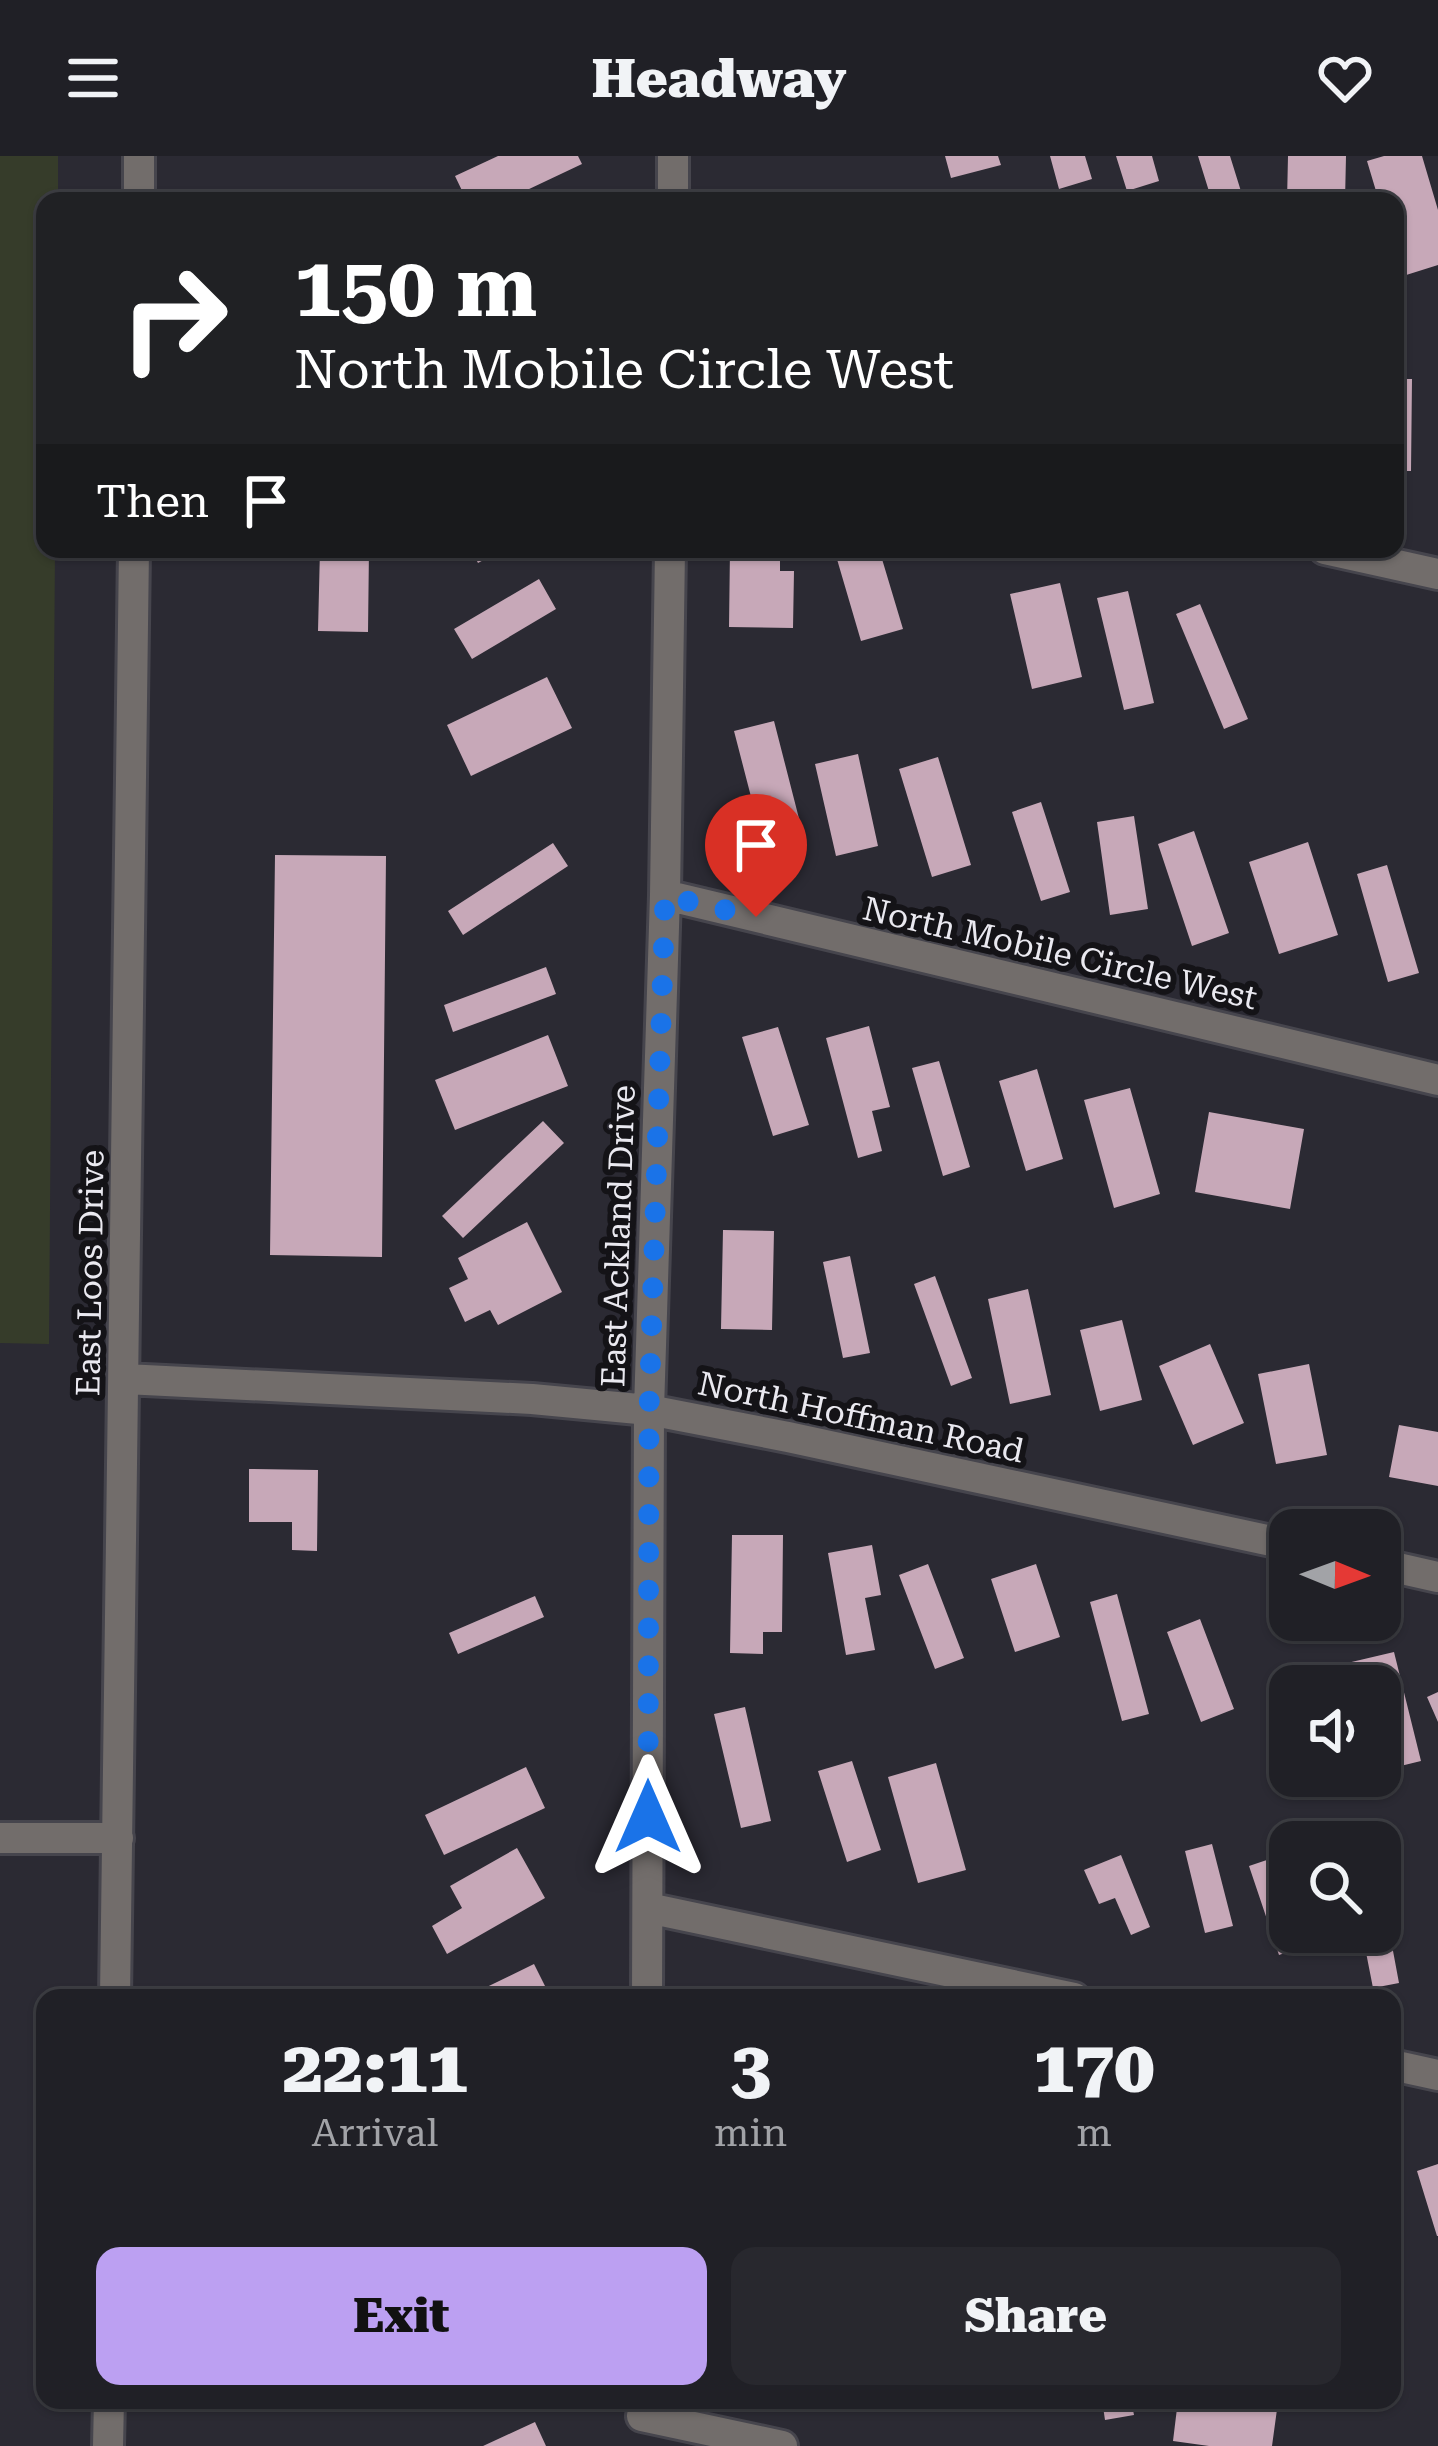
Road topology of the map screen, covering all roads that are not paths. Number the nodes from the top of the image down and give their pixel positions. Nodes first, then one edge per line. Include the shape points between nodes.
1 (139, 156) edge
2 (673, 156) edge
3 (139, 192) edge
4 (673, 192) edge
5 (134, 558) edge
6 (670, 558) edge
7 (1366, 558) edge
8 (1438, 574) edge
9 (665, 896) junction
10 (1438, 1080) edge
11 (124, 1379) junction
12 (649, 1410) junction
13 (1269, 1541) edge
14 (1401, 1569) edge
15 (1438, 1577) edge
16 (0, 1838) edge
17 (118, 1838) junction
18 (648, 1908) junction
19 (115, 1989) edge
20 (647, 1989) edge
21 (1031, 1989) edge
22 (1401, 2068) edge
23 (1438, 2075) edge
24 (109, 2409) edge
25 (641, 2421) edge
26 (108, 2446) edge
27 (782, 2446) edge

1 - 3 street
2 - 4 street
5 - 11 street, East Loos Drive
6 - 9 street, East Ackland Drive
7 - 8 street
9 - 10 street, North Mobile Circle West
9 - 12 street, East Ackland Drive
11 - 12 street, North Hoffman Road
11 - 17 street, East Loos Drive
12 - 13 street, North Hoffman Road
12 - 18 street, East Ackland Drive
14 - 15 street
16 - 17 street
17 - 19 street, East Loos Drive
18 - 20 street, East Ackland Drive
18 - 21 street
22 - 23 street
24 - 26 street
25 - 27 street

